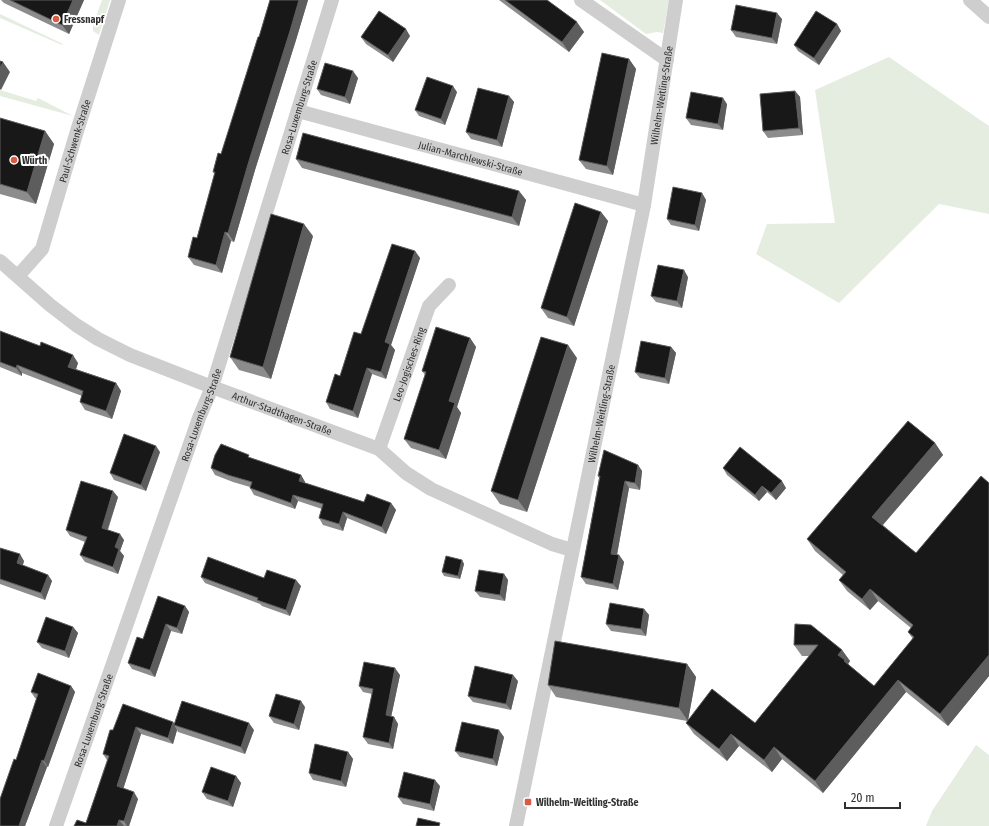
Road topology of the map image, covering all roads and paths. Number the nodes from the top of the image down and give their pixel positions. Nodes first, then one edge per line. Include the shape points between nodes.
1 (119, 0) edge
2 (332, 0) edge
3 (581, 0) edge
4 (676, 0) edge
5 (970, 0) edge
6 (989, 17) edge
7 (666, 60) junction
8 (298, 111) junction
9 (644, 205) junction
10 (0, 261) edge
11 (18, 276) junction
12 (449, 285) dead end
13 (212, 387) junction
14 (379, 449) junction
15 (572, 550) junction
16 (56, 826) edge
17 (516, 826) edge

1 - 11 street, Paul-Schwenk-Straße via 42,249
2 - 8 street, Rosa-Luxemburg-Straße
3 - 7 street
4 - 7 street, Wilhelm-Weitling-Straße
5 - 6 street
7 - 9 street, Wilhelm-Weitling-Straße
8 - 9 street, Julian-Marchlewski-Straße
8 - 13 street, Rosa-Luxemburg-Straße
9 - 15 street, Wilhelm-Weitling-Straße
10 - 11 street, Arthur-Stadthagen-Straße
11 - 13 street, Arthur-Stadthagen-Straße via 50,305 98,339 130,355
12 - 14 street, Leo-Jogisches-Ring via 429,306
13 - 14 street, Arthur-Stadthagen-Straße
13 - 16 street, Rosa-Luxemburg-Straße
14 - 15 street, Arthur-Stadthagen-Straße via 406,473 430,489 552,544
15 - 17 street, Wilhelm-Weitling-Straße

